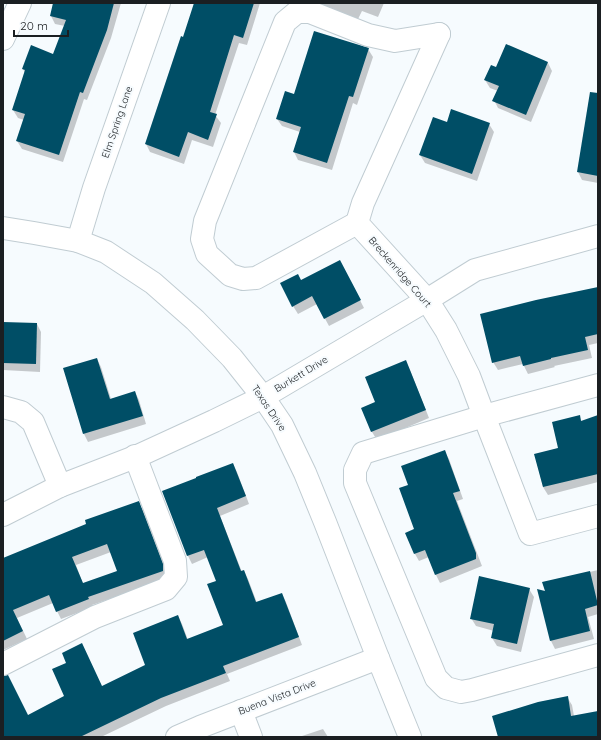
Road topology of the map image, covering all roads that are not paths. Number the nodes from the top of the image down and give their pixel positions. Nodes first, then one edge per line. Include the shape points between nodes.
1 (20, 3) edge
2 (159, 3) edge
3 (3, 39) edge
4 (358, 223) junction
5 (3, 228) edge
6 (598, 236) edge
7 (78, 241) junction
8 (427, 300) junction
9 (598, 385) edge
10 (263, 397) junction
11 (3, 407) edge
12 (484, 416) junction
13 (135, 456) junction
14 (60, 486) junction
15 (3, 515) edge
16 (598, 516) edge
17 (598, 655) edge
18 (378, 658) junction
19 (3, 664) edge
20 (241, 711) junction
21 (177, 737) edge
22 (251, 737) edge
23 (410, 737) edge

1 - 3 street
2 - 7 street, Elm Spring Lane
4 - 4 street via 363,203 439,34 395,41 368,35 310,12 297,12 285,22 205,221 202,239 207,254 230,275 243,279 256,278
4 - 8 street, Breckenridge Court
5 - 7 street, Texas Drive
6 - 8 street, Burkett Drive via 475,270
7 - 10 street, Texas Drive via 106,252 153,283 195,320 232,358
8 - 10 street, Burkett Drive
8 - 12 street, Breckenridge Court via 446,330 469,376
9 - 12 street
10 - 13 street, Burkett Drive
10 - 18 street, Texas Drive via 282,425 305,473
11 - 14 street via 21,412 33,422
12 - 16 street, Breckenridge Court via 530,534
12 - 17 street via 363,454 355,470 355,483 436,678 446,688 461,692
13 - 14 street, Burkett Drive
13 - 19 street via 175,561 176,577 166,589 95,617
14 - 15 street, Burkett Drive
18 - 20 street, Buena Vista Drive
18 - 23 street, Texas Drive
20 - 21 street, Buena Vista Drive
20 - 22 street

